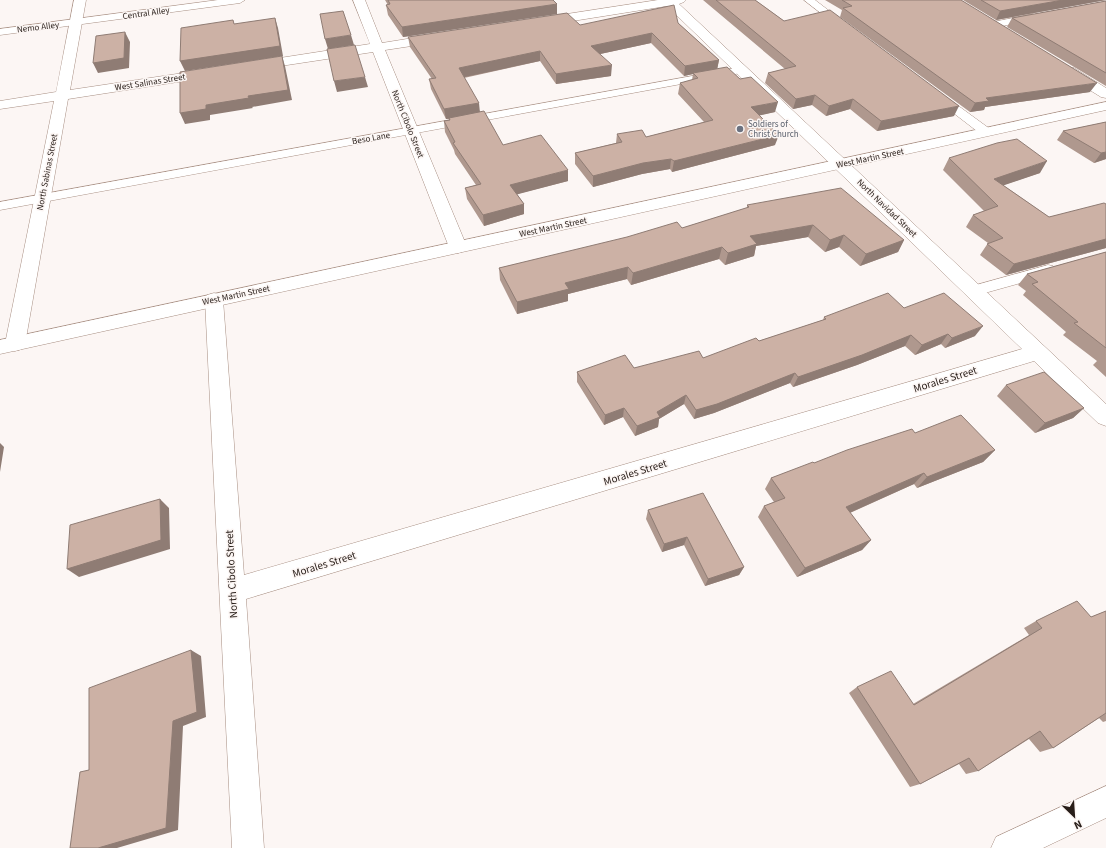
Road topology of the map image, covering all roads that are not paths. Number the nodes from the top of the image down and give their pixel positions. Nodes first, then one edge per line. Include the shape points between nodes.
1 (80, 0) edge
2 (240, 0) edge
3 (359, 0) edge
4 (672, 0) edge
5 (809, 0) edge
6 (1046, 15) edge
7 (979, 16) edge
8 (76, 22) junction
9 (528, 24) edge
10 (992, 25) junction
11 (0, 32) edge
12 (853, 33) edge
13 (1006, 33) edge
14 (449, 36) edge
15 (378, 47) junction
16 (1059, 65) edge
17 (244, 68) edge
18 (742, 70) junction
19 (220, 71) edge
20 (929, 90) edge
21 (1106, 94) edge
22 (62, 96) junction
23 (0, 105) edge
24 (1106, 106) edge
25 (411, 130) junction
26 (986, 132) junction
27 (841, 164) junction
28 (42, 198) junction
29 (0, 206) edge
30 (458, 247) junction
31 (1062, 266) edge
32 (974, 291) junction
33 (214, 300) junction
34 (7, 345) edge
35 (1038, 352) junction
36 (1106, 417) edge
37 (232, 591) junction
38 (1106, 802) edge
39 (248, 848) edge
40 (1007, 848) edge

1 - 8 street, North Sabinas Street
2 - 8 lane, Central Alley
3 - 15 street, North Cibolo Street
4 - 9 street
4 - 18 street, North Navidad Street
5 - 12 lane
6 - 10 lane
7 - 10 street
8 - 11 lane, Nemo Alley
8 - 22 street, North Sabinas Street
10 - 13 street
14 - 15 street
15 - 17 street
15 - 25 street, North Cibolo Street
16 - 21 street
18 - 25 lane, Beso Lane
18 - 27 street, North Navidad Street
19 - 22 street, West Salinas Street
20 - 26 lane
22 - 23 street, West Salinas Street
22 - 28 street, North Sabinas Street
24 - 26 street, West Martin Street
25 - 28 lane, Beso Lane
25 - 30 street, North Cibolo Street
26 - 27 street, West Martin Street
27 - 30 street, West Martin Street
27 - 32 street, North Navidad Street
28 - 29 lane, Beso Lane
28 - 34 street, North Sabinas Street
30 - 33 street, West Martin Street
31 - 32 lane
32 - 35 street, North Navidad Street
33 - 34 street, West Martin Street
33 - 37 street, North Cibolo Street
35 - 36 street, North Navidad Street
35 - 37 street, Morales Street
37 - 39 street, North Cibolo Street
38 - 40 street

